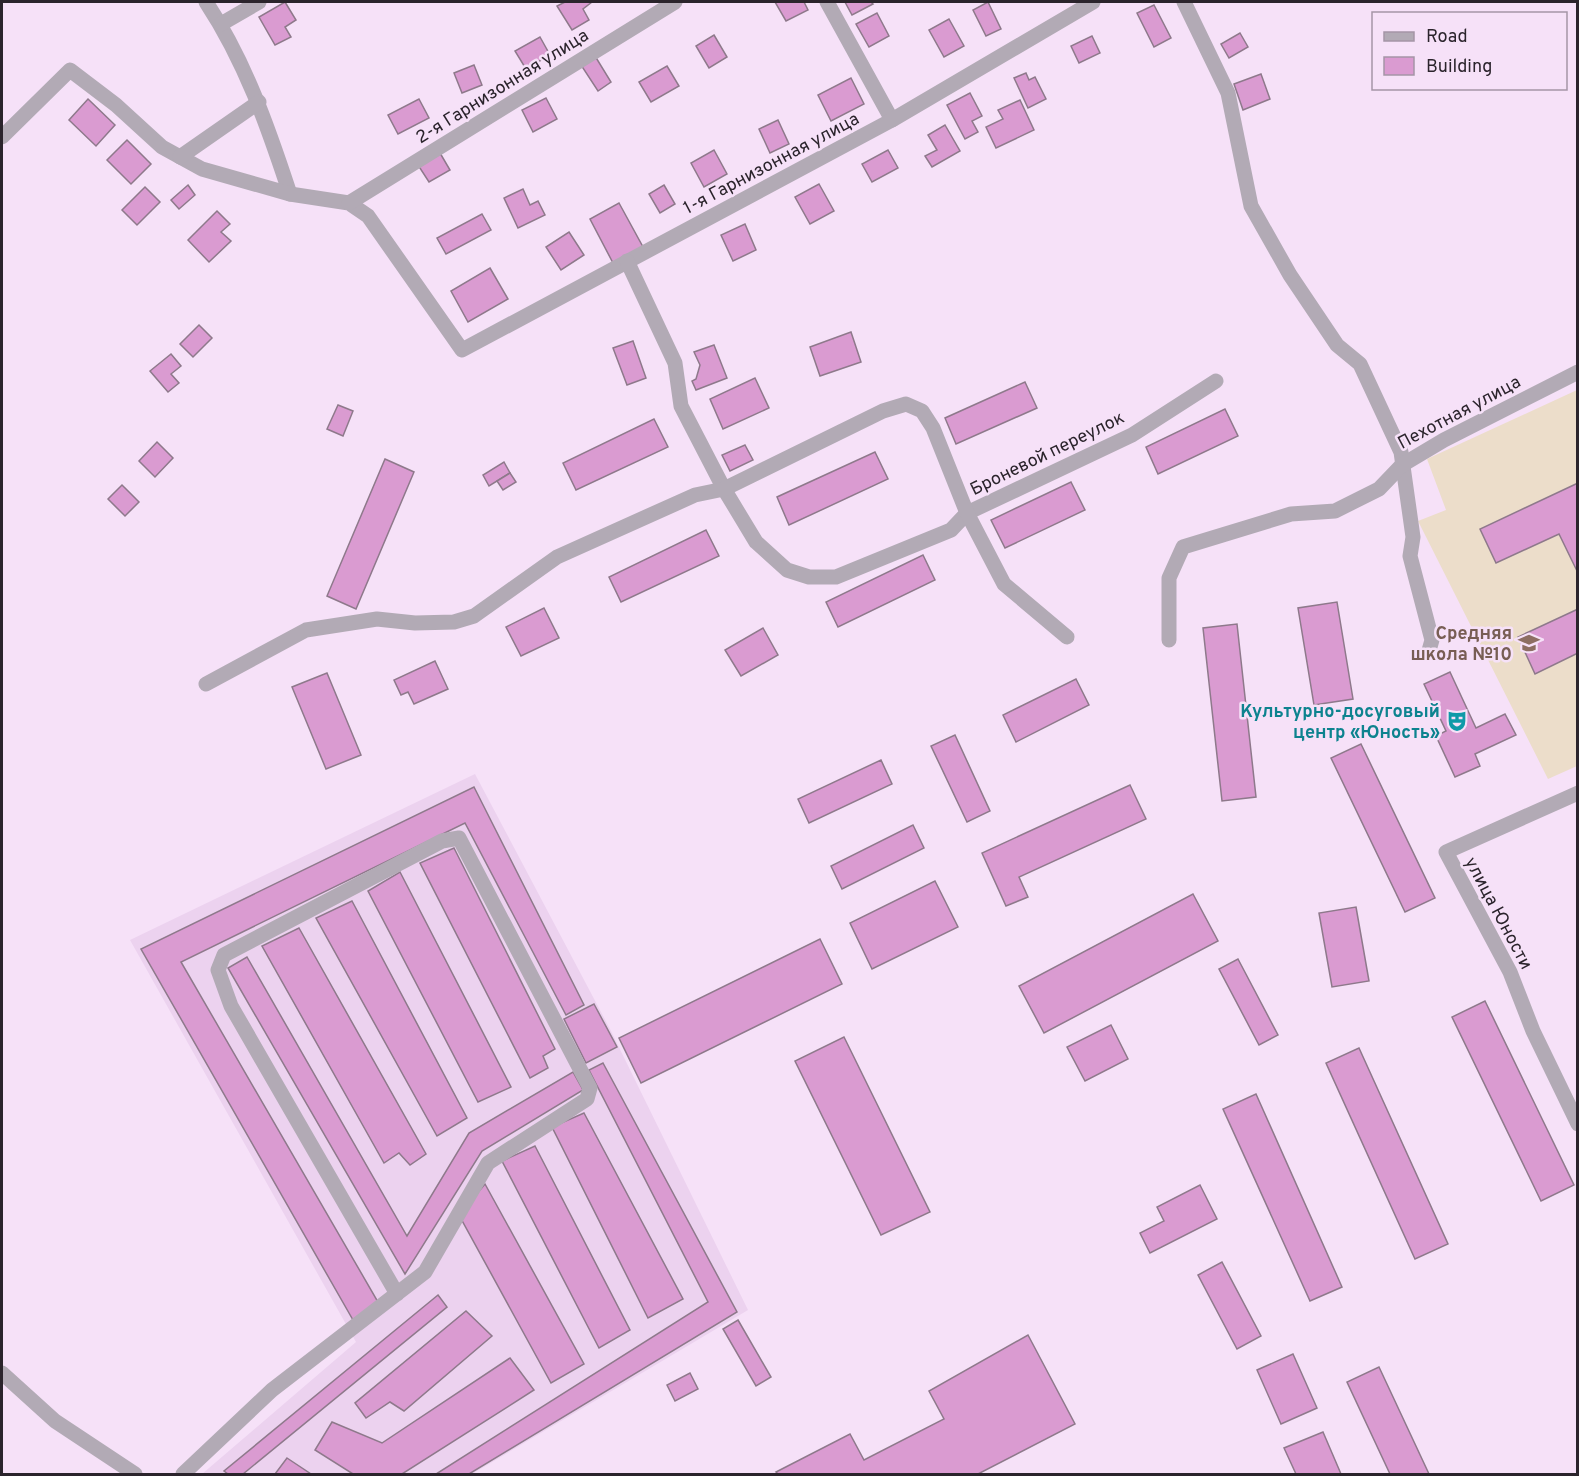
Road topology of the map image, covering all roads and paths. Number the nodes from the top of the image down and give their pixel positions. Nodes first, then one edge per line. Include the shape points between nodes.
1 (206, 2) edge
2 (259, 2) edge
3 (675, 2) edge
4 (828, 2) edge
5 (1093, 2) edge
6 (1184, 2) edge
7 (221, 24) junction
8 (260, 102) junction
9 (891, 120) junction
10 (2, 137) edge
11 (180, 157) junction
12 (290, 194) junction
13 (349, 203) junction
14 (627, 261) junction
15 (1578, 372) edge
16 (1216, 381) dead end
17 (1402, 465) junction
18 (724, 489) junction
19 (967, 513) junction
20 (1067, 637) dead end
21 (1169, 640) dead end
22 (1428, 654) dead end
23 (206, 684) dead end
24 (1578, 793) edge
25 (1578, 1124) edge
26 (397, 1294) junction
27 (2, 1373) edge
28 (135, 1474) edge
29 (183, 1474) edge

1 - 7 street
2 - 7 street
3 - 13 street, 2-я Гарнизонная улица
4 - 9 street
5 - 9 street, 1-я Гарнизонная улица
6 - 17 street via 1228,93 1251,206 1290,275 1337,345 1360,364 1401,452
7 - 8 street
8 - 11 street
8 - 12 street
9 - 14 street, 1-я Гарнизонная улица
10 - 11 street via 70,70 162,147
11 - 12 street via 202,169
12 - 13 street
13 - 14 street, 1-я Гарнизонная улица via 368,216 462,350
14 - 18 street, Броневой переулок via 675,363 681,406
15 - 17 street, Пехотная улица
16 - 19 street, Броневой переулок via 1132,435
17 - 21 street, Пехотная улица via 1379,489 1335,511 1291,514 1183,547 1169,578
17 - 22 street via 1413,537 1410,556 1432,640
18 - 19 street, Броневой переулок via 756,542 787,570 809,578 836,577 951,530
18 - 19 street via 883,411 906,404 922,411 933,428
18 - 23 street via 695,495 557,557 474,616 454,622 377,619 306,630
19 - 20 street via 1004,584
24 - 25 street, улица Юности via 1446,852 1510,972
26 - 26 street via 231,1006 218,970 224,955 442,841 459,838 590,1094 488,1163 425,1272
26 - 29 street via 272,1390
27 - 28 street via 55,1421

